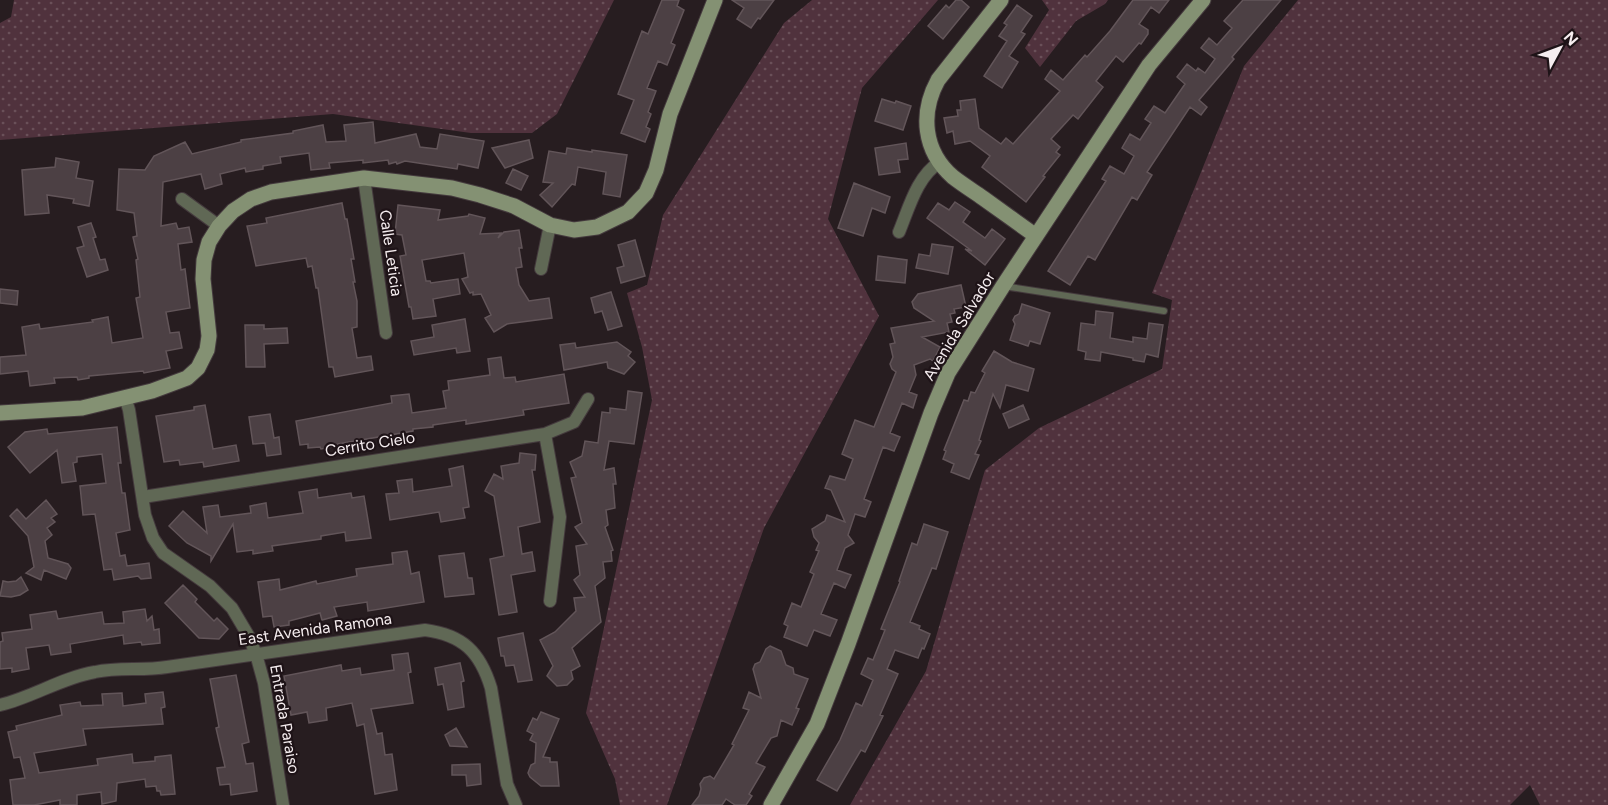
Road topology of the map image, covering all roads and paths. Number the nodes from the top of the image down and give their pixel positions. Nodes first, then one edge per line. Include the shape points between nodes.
1 (715, 0) edge
2 (1001, 0) edge
3 (1203, 0) edge
4 (940, 162) junction
5 (364, 178) junction
6 (182, 199) dead end
7 (550, 225) junction
8 (219, 226) junction
9 (899, 232) dead end
10 (1036, 236) junction
11 (541, 269) dead end
12 (1003, 286) junction
13 (1164, 311) dead end
14 (386, 333) dead end
15 (125, 397) junction
16 (588, 399) dead end
17 (0, 413) edge
18 (545, 434) junction
19 (143, 496) junction
20 (550, 602) dead end
21 (256, 654) junction
22 (0, 705) edge
23 (284, 805) edge
24 (516, 805) edge
25 (771, 805) edge

1 - 7 street via 670,114 646,193 628,212 597,227 574,230
2 - 4 street via 930,95 927,134
3 - 10 street, Avenida Salvador via 1149,65
4 - 9 street via 930,168 919,185
4 - 10 street via 951,176
5 - 7 street via 480,195 514,206
5 - 8 street via 271,192 251,199
5 - 14 street, Calle Leticia
6 - 8 street
7 - 11 street
8 - 15 street via 204,260 209,336 198,368 187,378
10 - 12 street, Avenida Salvador
12 - 13 lane
12 - 25 street, Avenida Salvador via 948,373 817,724
15 - 17 street via 82,408
15 - 19 street, Entrada Paraiso
16 - 18 street, Cerrito Cielo via 574,422
18 - 19 street, Cerrito Cielo
18 - 20 street via 560,517
19 - 21 street, Entrada Paraiso via 148,525 163,553 221,596 240,621
21 - 22 street, East Avenida Ramona via 163,668 95,672
21 - 23 street, Entrada Paraiso
21 - 24 street, East Avenida Ramona via 425,630 463,642 475,652 487,672 507,784

